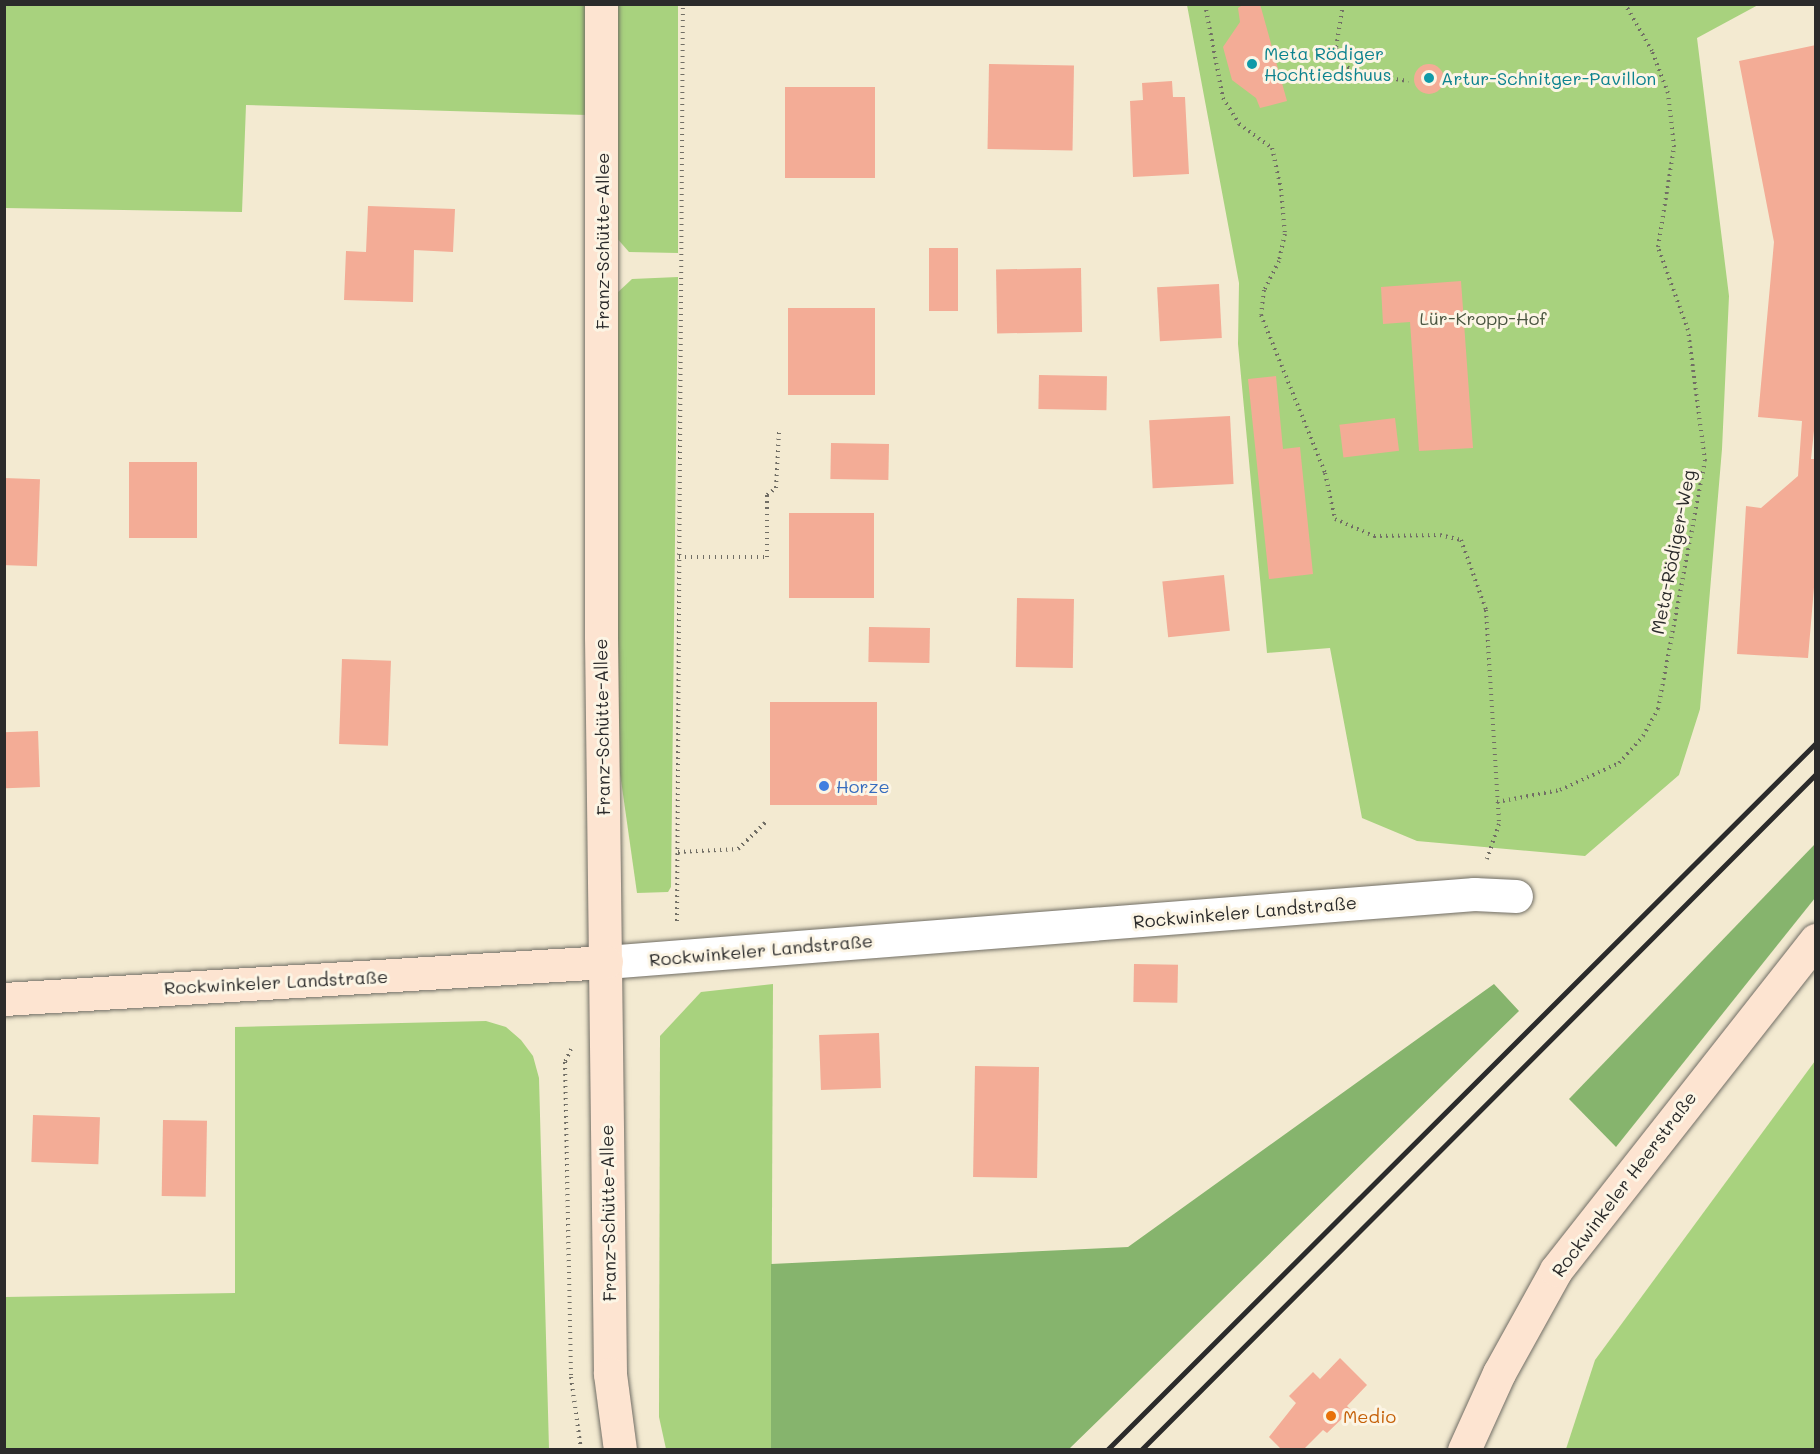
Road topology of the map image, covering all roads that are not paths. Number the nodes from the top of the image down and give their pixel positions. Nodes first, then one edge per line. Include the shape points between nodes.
1 (601, 4) edge
2 (1516, 896) dead end
3 (1815, 940) edge
4 (606, 962) junction
5 (4, 999) edge
6 (620, 1449) edge
7 (1464, 1449) edge

1 - 4 main road, Franz-Schütte-Allee via 601,637
2 - 4 street, Rockwinkeler Landstraße via 1474,894
3 - 7 main road, Rockwinkeler Heerstraße via 1556,1270 1499,1373
4 - 5 main road, Rockwinkeler Landstraße
4 - 6 main road, Franz-Schütte-Allee via 610,1374

